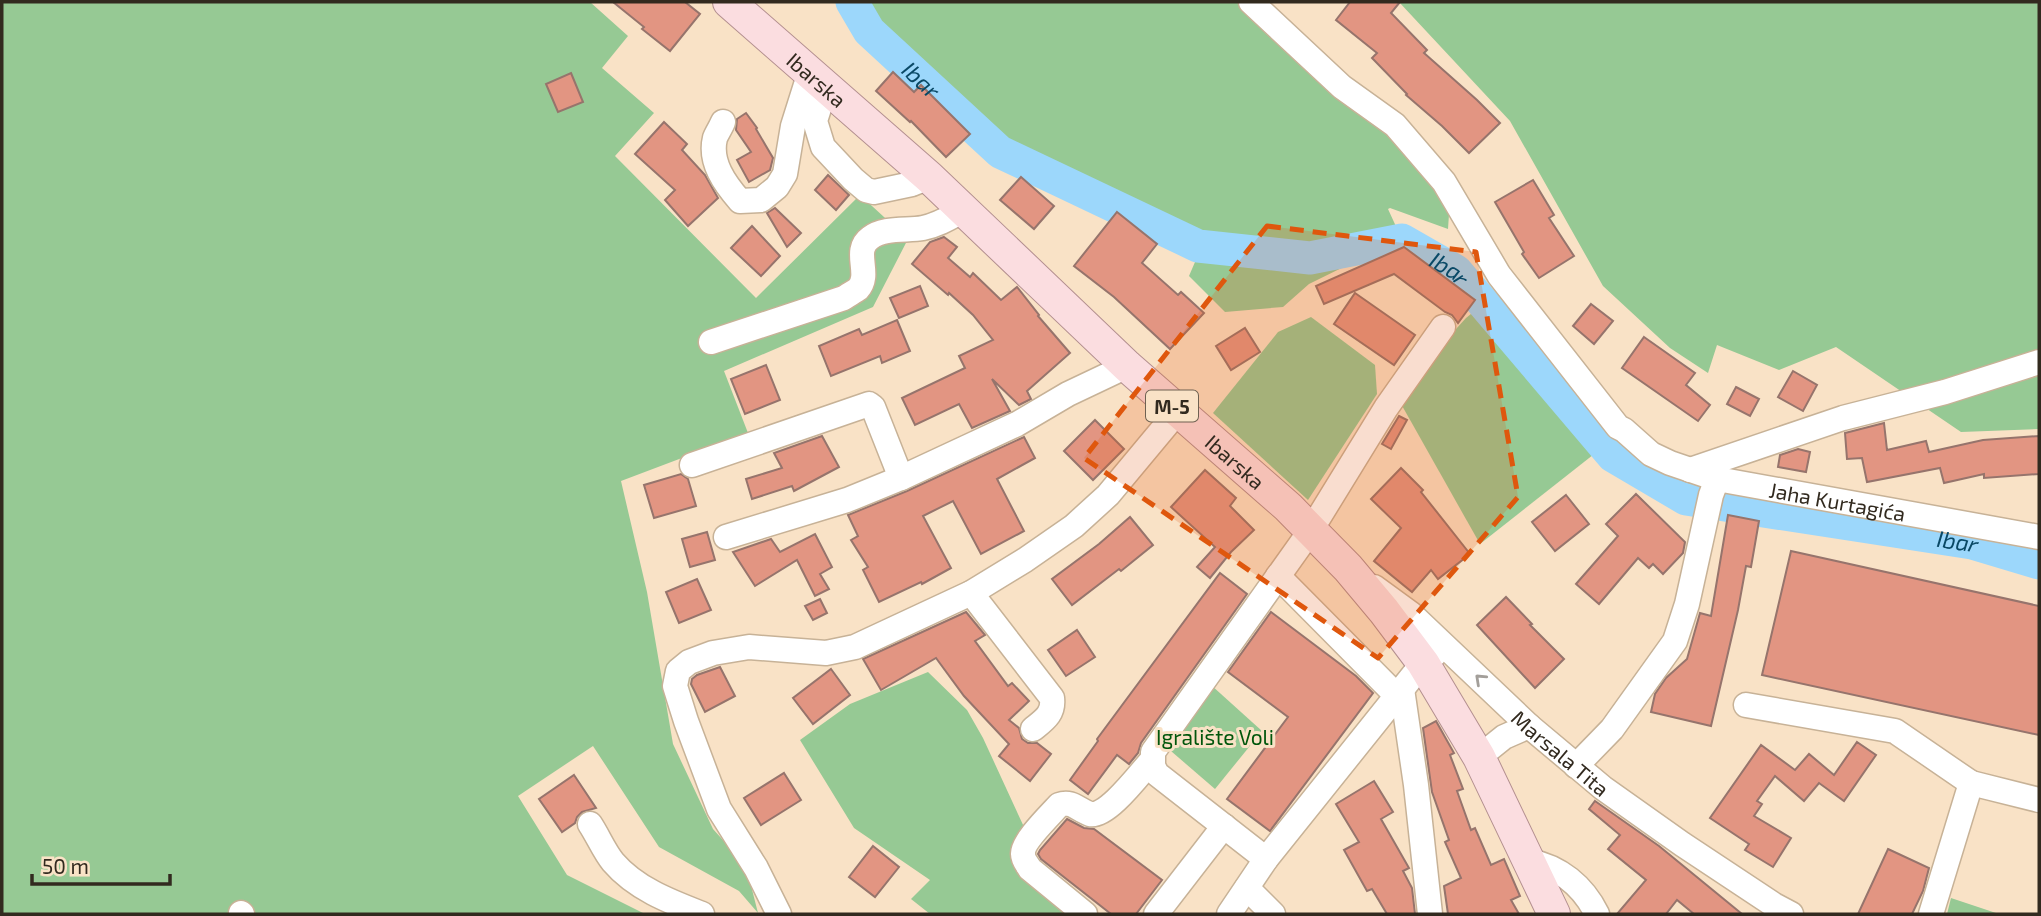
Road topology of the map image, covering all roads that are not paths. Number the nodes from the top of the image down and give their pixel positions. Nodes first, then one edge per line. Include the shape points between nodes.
1 (729, 2) edge
2 (1251, 2) edge
3 (818, 79) junction
4 (723, 122) dead end
5 (929, 177) junction
6 (964, 210) junction
7 (1443, 327) dead end
8 (711, 342) dead end
9 (2039, 362) edge
10 (1127, 366) junction
11 (1178, 411) junction
12 (692, 465) dead end
13 (1690, 470) junction
14 (901, 478) junction
15 (1714, 487) junction
16 (1311, 530) junction
17 (726, 537) dead end
18 (2039, 537) edge
19 (1278, 576) junction
20 (971, 593) junction
21 (1434, 655) junction
22 (1400, 692) junction
23 (1746, 705) dead end
24 (1530, 726) junction
25 (1032, 729) dead end
26 (1479, 757) junction
27 (1152, 760) junction
28 (1576, 766) junction
29 (1971, 782) junction
30 (2039, 800) edge
31 (590, 824) dead end
32 (1224, 827) junction
33 (1266, 859) junction
34 (1529, 861) junction
35 (1247, 888) junction
36 (1778, 911) edge
37 (702, 914) edge
38 (779, 914) edge
39 (1085, 914) edge
40 (1156, 914) edge
41 (1229, 914) edge
42 (1273, 914) edge
43 (1430, 914) edge
44 (1554, 914) edge
45 (1597, 914) edge
46 (1931, 914) edge

1 - 3 main road, Ibarska / M-5
2 - 13 street, Jaha Kurtagića via 1342,87 1395,125 1428,163 1499,275 1618,427 1651,454
3 - 4 street via 793,126 785,174 761,200 740,201 725,185 716,164 715,139
3 - 5 main road, Ibarska / M-5
3 - 5 street via 815,121 823,147 853,179 874,192
5 - 6 main road, Ibarska / M-5
6 - 8 street via 925,228 872,236 861,255 859,288 844,298
6 - 10 main road, Ibarska / M-5
7 - 16 street via 1385,408
9 - 13 street via 1843,418
10 - 11 main road, Ibarska / M-5
10 - 14 street
11 - 16 main road, Ibarska / M-5
11 - 20 street via 1108,495 1074,526
12 - 14 street via 869,404
13 - 15 street, Jaha Kurtagića
14 - 17 street via 847,500
15 - 18 street, Jaha Kurtagića
15 - 28 street via 1675,641 1612,729
16 - 19 street
16 - 21 main road, Ibarska / M-5 via 1384,611
19 - 22 street
19 - 27 street via 1153,752
20 - 25 street via 1052,698 1050,715
20 - 38 street via 856,647 826,653 749,647 713,653 678,671 676,686 682,709 719,809 757,868
21 - 22 street
24 -> 21 street, Marsala Tita
21 - 26 main road, Ibarska / M-5
22 - 33 street
22 - 43 street
23 - 29 street via 1895,731
24 - 26 street via 1504,737
24 - 28 street, Marsala Tita
26 - 34 main road, Ibarska / M-5
27 - 32 street via 1157,774
27 - 39 street via 1099,815 1072,803 1059,805 1022,851 1030,869
28 - 36 street, Marsala Tita
29 - 30 street
29 - 46 street
31 - 37 street via 613,862 635,882
32 - 33 street
32 - 40 street
33 - 35 street
34 - 44 main road, Ibarska / M-5
34 - 45 street via 1568,876
35 - 41 street
35 - 42 street

